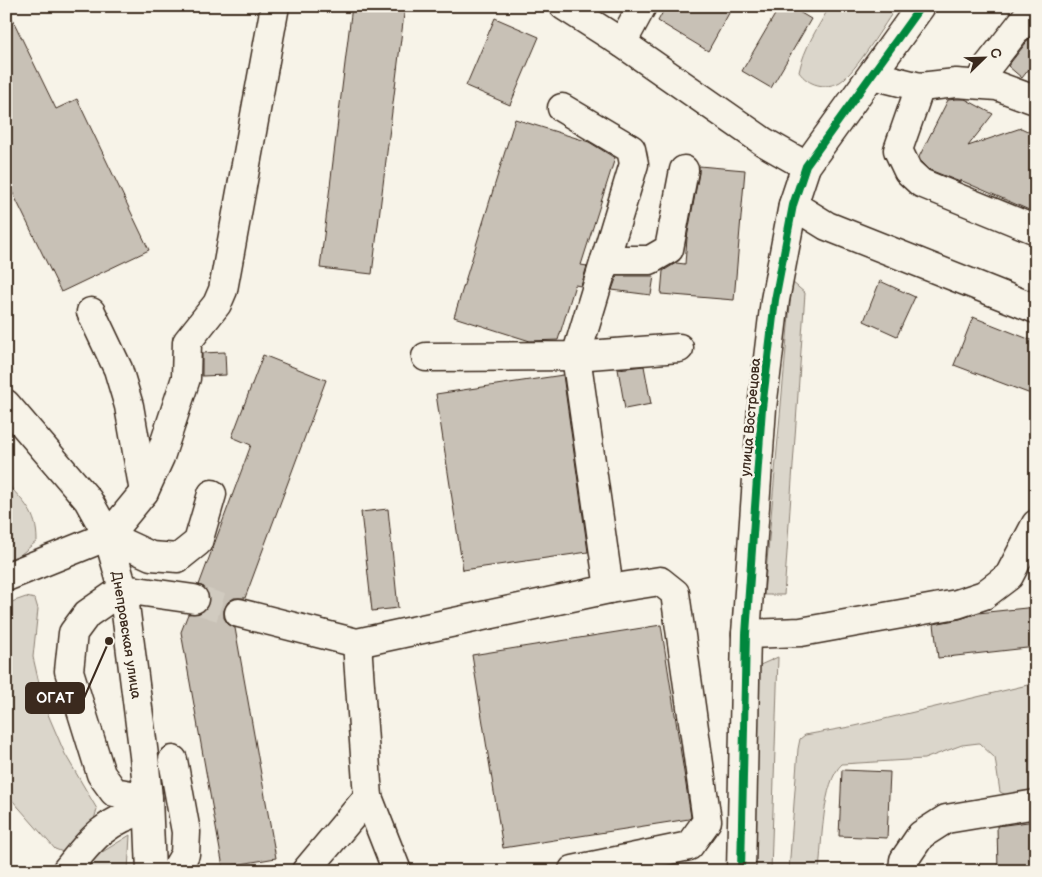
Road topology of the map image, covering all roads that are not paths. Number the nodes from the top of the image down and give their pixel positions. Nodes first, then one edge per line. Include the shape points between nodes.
1 (275, 6) edge
2 (564, 6) edge
3 (642, 6) edge
4 (921, 6) edge
5 (1035, 6) edge
6 (622, 43) junction
7 (872, 75) junction
8 (980, 84) junction
9 (920, 87) junction
10 (1036, 99) edge
11 (562, 108) dead end
12 (806, 166) junction
13 (684, 170) dead end
14 (793, 205) junction
15 (1036, 230) edge
16 (605, 260) junction
17 (1036, 309) edge
18 (92, 312) dead end
19 (679, 348) dead end
20 (576, 356) junction
21 (426, 357) dead end
22 (6, 404) edge
23 (144, 492) junction
24 (212, 494) dead end
25 (1036, 524) edge
26 (108, 536) junction
27 (6, 577) edge
28 (122, 589) junction
29 (609, 589) junction
30 (194, 599) tunnel mouth
31 (239, 613) tunnel mouth
32 (746, 634) junction
33 (357, 643) junction
34 (173, 760) dead end
35 (368, 797) junction
36 (148, 803) junction
37 (1036, 804) edge
38 (673, 860) edge
39 (573, 870) edge
40 (66, 871) edge
41 (151, 871) edge
42 (175, 871) edge
43 (306, 871) edge
44 (397, 871) edge
45 (741, 871) edge
46 (903, 871) edge

1 - 23 street via 223,290 218,304 187,342 186,378 160,457
2 - 6 street
3 - 6 street
4 - 7 street, улица Вострецова
5 - 8 street via 988,66
6 - 12 street via 764,142
7 - 9 street
7 - 12 street, улица Вострецова
8 - 9 street
8 - 10 street
9 - 15 street via 898,150 908,172 921,183
11 - 16 street via 631,150 634,164
12 - 14 street, улица Вострецова
13 - 16 street via 669,249 650,260
14 - 17 street via 827,226
14 - 32 street, улица Вострецова via 775,300 762,408
16 - 20 street
18 - 23 street via 118,369 129,406
19 - 20 street
20 - 21 street
20 - 29 street
22 - 26 street, Днепровская улица via 88,500
23 - 26 street
24 - 26 street via 198,542 178,558 151,556
25 - 32 street via 1009,576 984,595 957,604 801,632
26 - 27 street
26 - 28 street, Днепровская улица
28 - 30 street
28 - 36 street, Днепровская улица
28 - 36 street via 87,614 73,633 69,671 101,774 114,792
29 - 33 street
29 - 38 street via 660,581 675,593 707,821 689,846
31 - 33 street
32 - 45 street, улица Вострецова
33 - 35 street
34 - 42 street via 186,832 185,854
35 - 43 street
35 - 44 street
36 - 40 street via 116,820 92,838
36 - 41 street, Днепровская улица
37 - 46 street via 946,819 921,835 904,860
38 - 39 street

